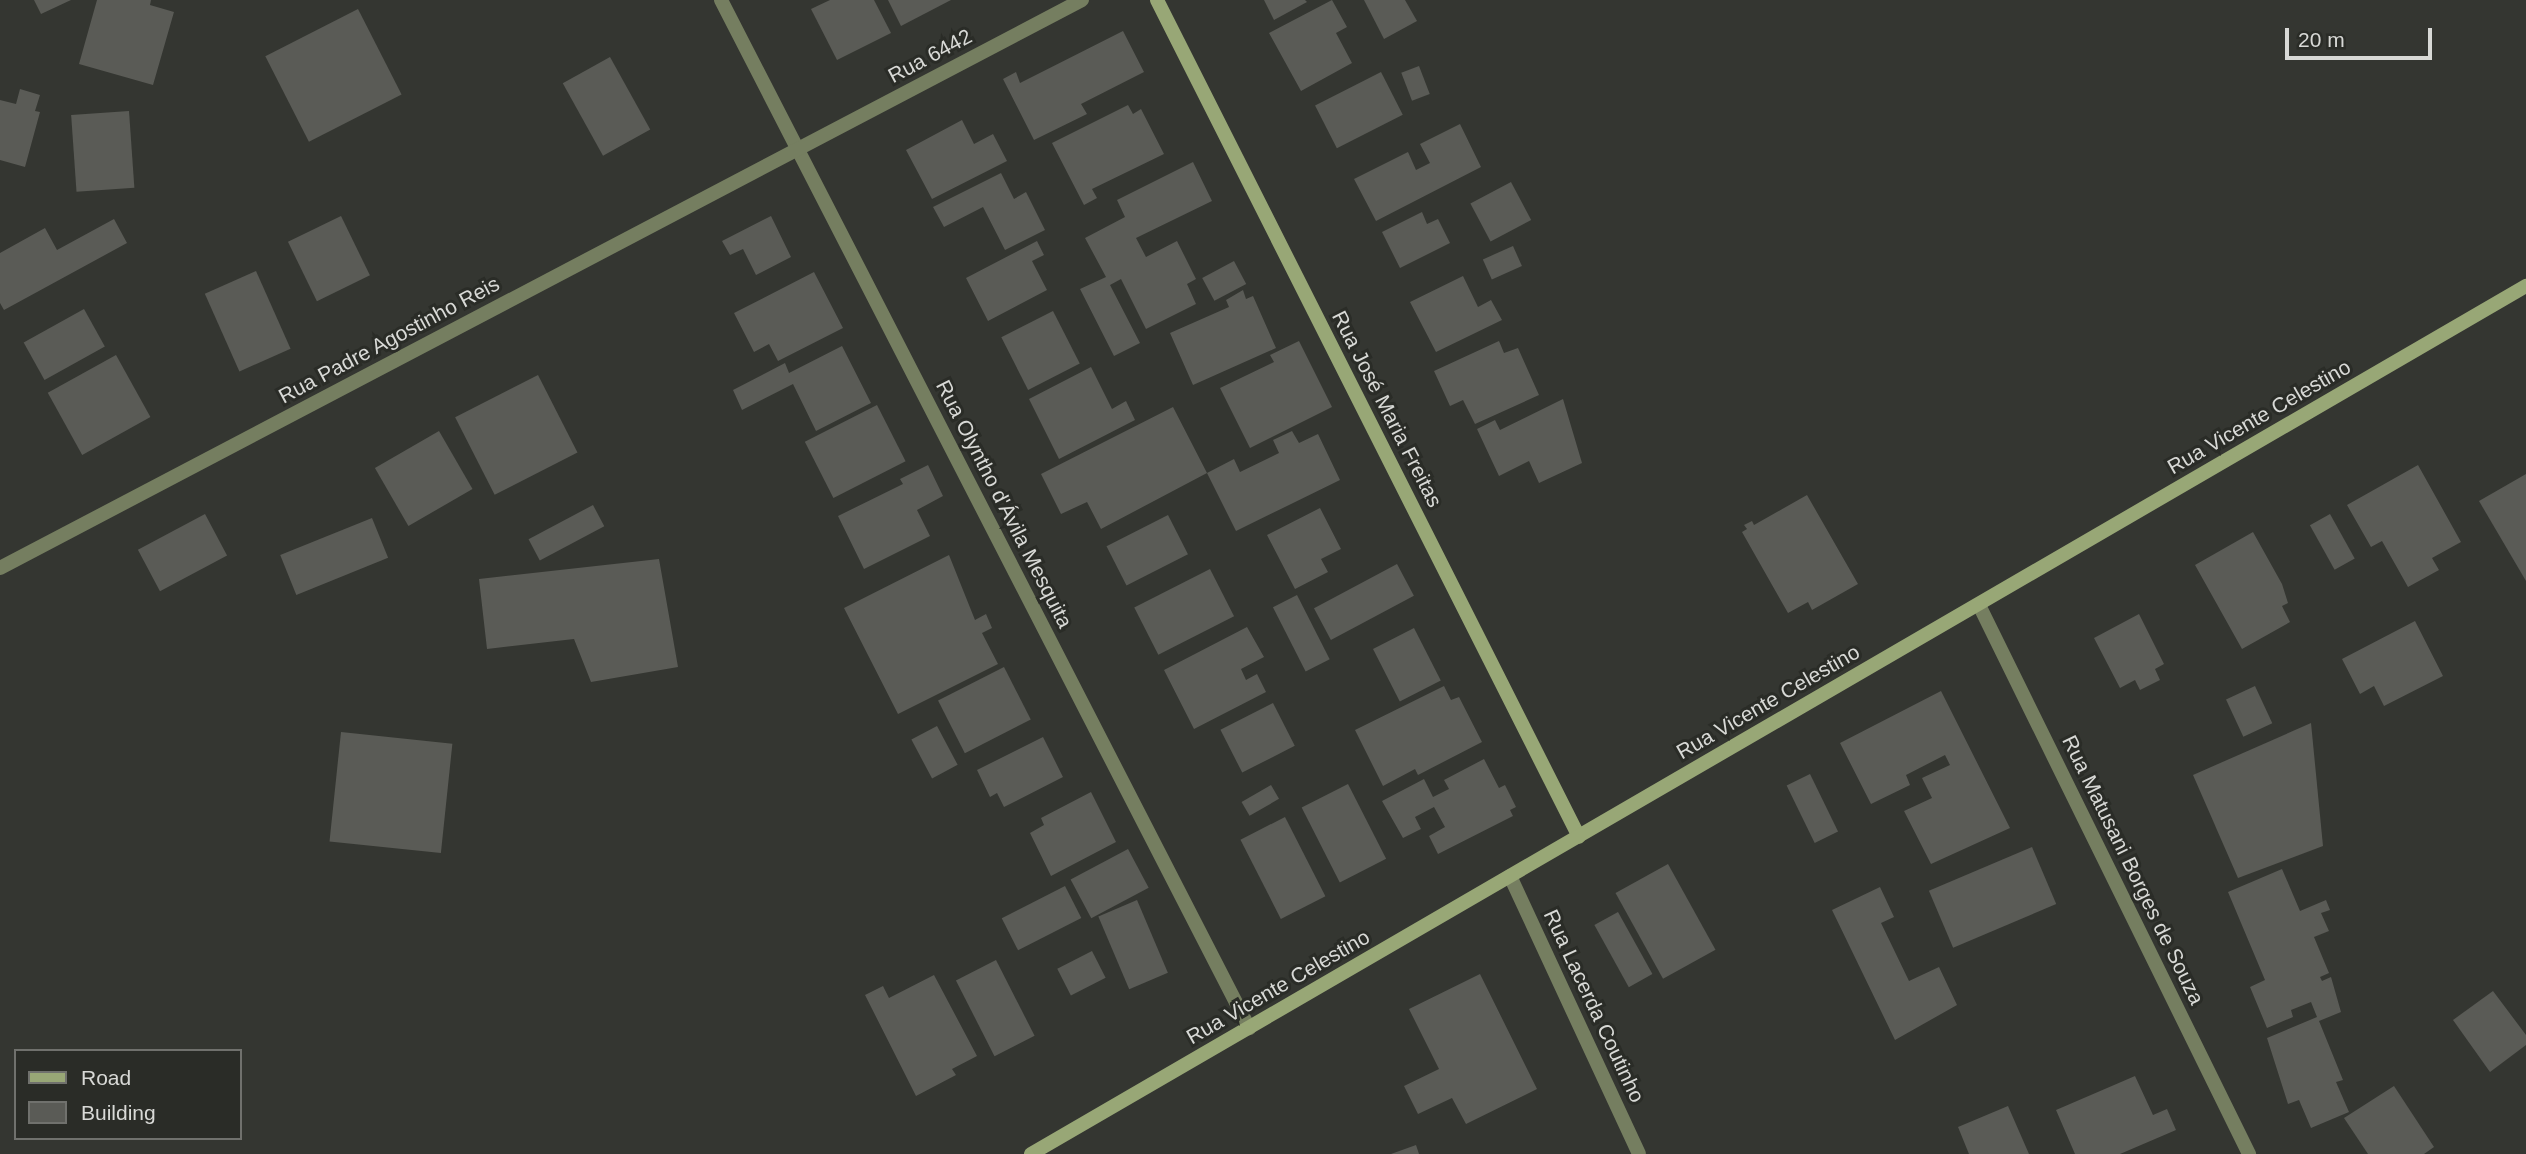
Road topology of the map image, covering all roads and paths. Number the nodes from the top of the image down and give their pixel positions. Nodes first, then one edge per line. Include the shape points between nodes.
1 (721, 0) edge
2 (1082, 0) edge
3 (1157, 0) edge
4 (798, 149) junction
5 (2526, 286) edge
6 (0, 568) edge
7 (1979, 605) junction
8 (1579, 837) junction
9 (1510, 876) junction
10 (1249, 1028) junction
11 (1031, 1154) edge
12 (1639, 1154) edge
13 (2249, 1154) edge

1 - 4 street, Rua Olyntho d'Ávila Mesquita
2 - 4 street, Rua 6442
3 - 8 street, Rua José Maria Freitas
4 - 6 street, Rua Padre Agostinho Reis
4 - 10 street, Rua Olyntho d'Ávila Mesquita
5 - 7 street, Rua Vicente Celestino
7 - 8 street, Rua Vicente Celestino
7 - 13 street, Rua Matusani Borges de Souza
8 - 9 street, Rua Vicente Celestino
9 - 10 street, Rua Vicente Celestino
9 - 12 street, Rua Lacerda Coutinho
10 - 11 street, Rua Vicente Celestino

